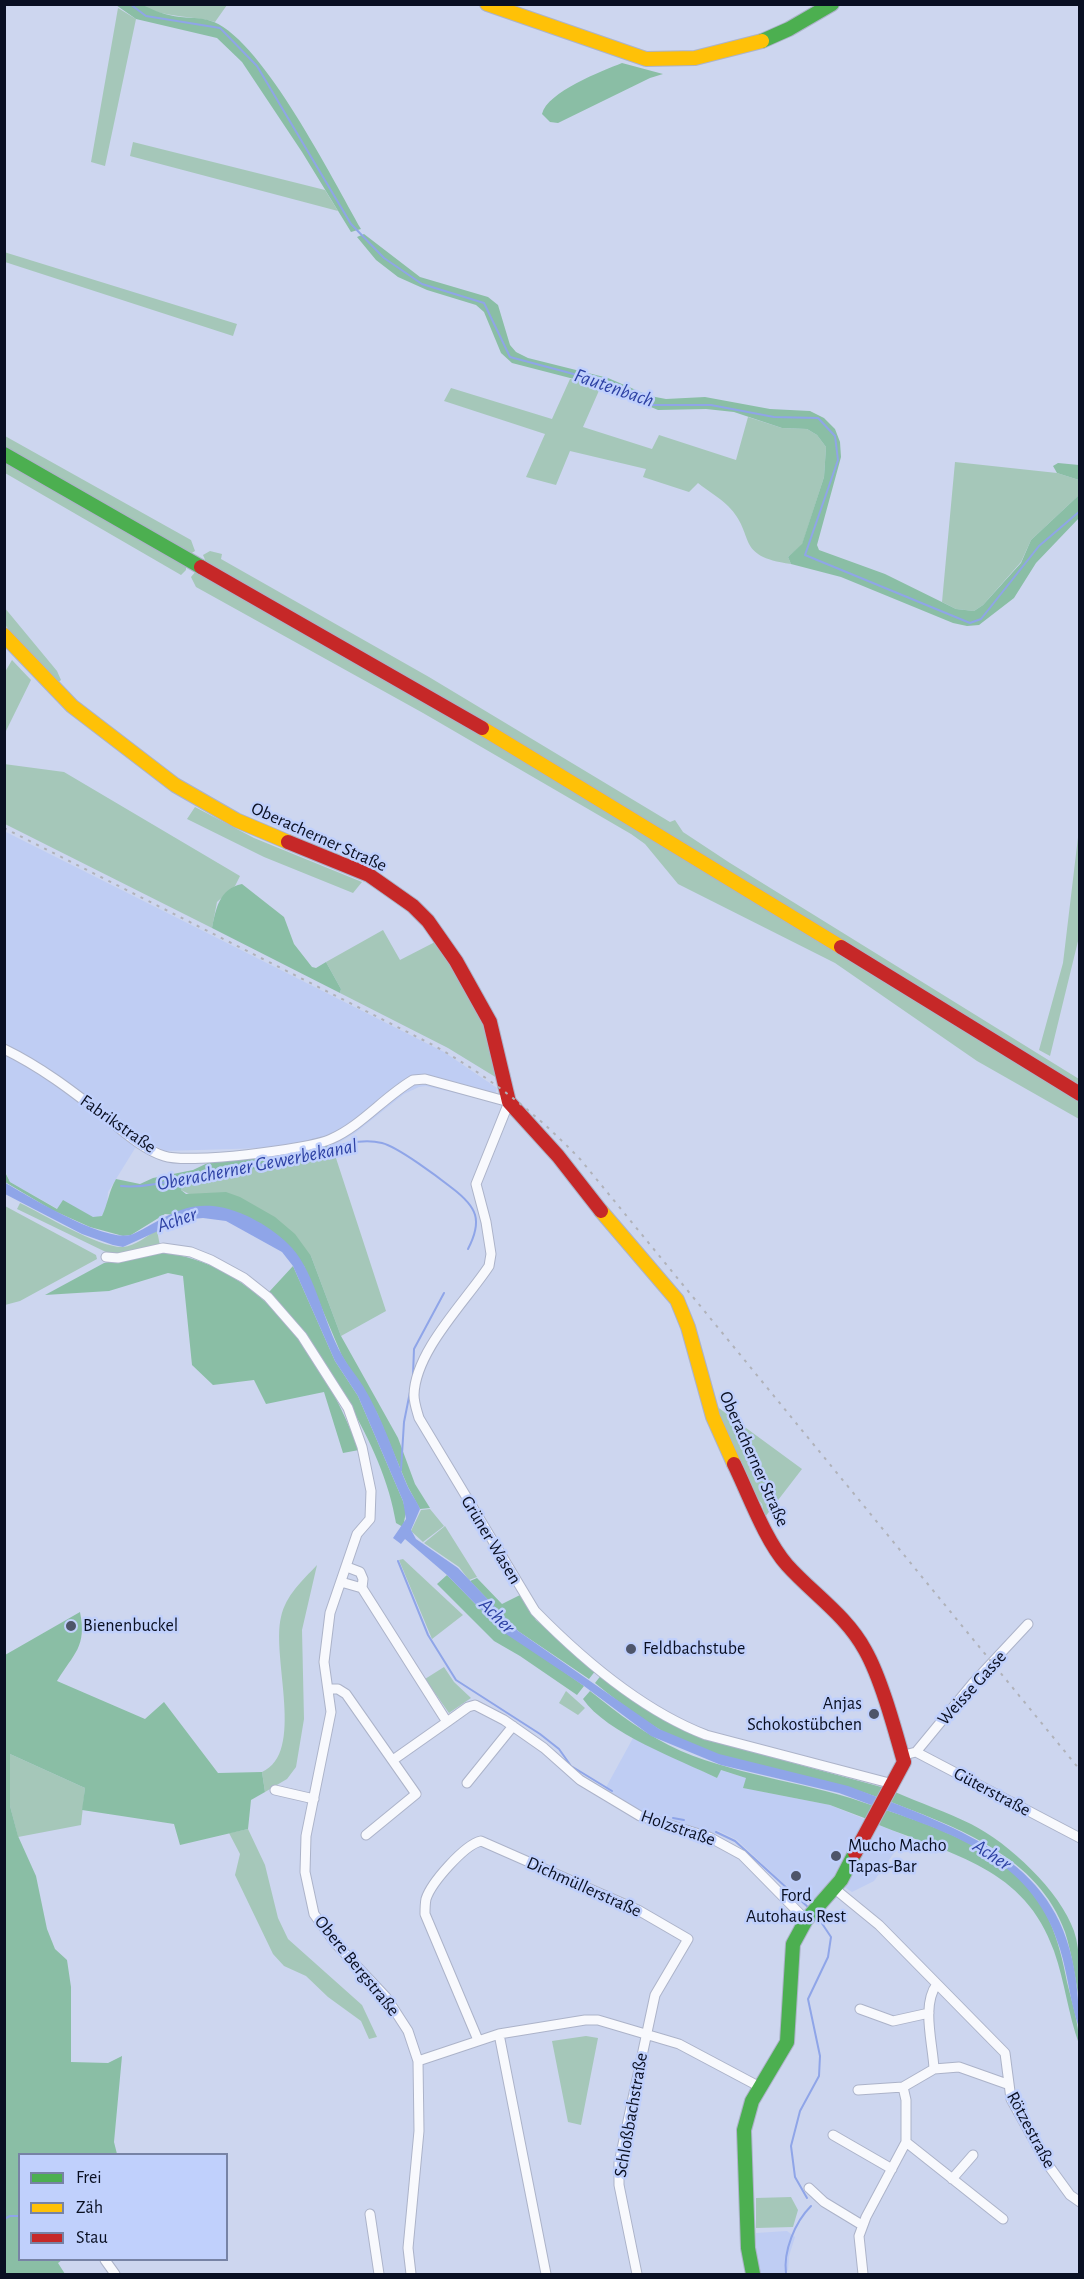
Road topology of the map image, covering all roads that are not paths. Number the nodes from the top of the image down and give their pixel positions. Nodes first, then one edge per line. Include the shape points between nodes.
1 (487, 4) edge
2 (832, 4) edge
3 (4, 454) edge
4 (4, 635) edge
5 (4, 1049) edge
6 (1080, 1094) edge
7 (509, 1102) junction
8 (106, 1257) dead end
9 (347, 1567) junction
10 (341, 1582) junction
11 (362, 1588) junction
12 (1028, 1624) dead end
13 (329, 1689) junction
14 (447, 1722) junction
15 (513, 1726) junction
16 (910, 1754) junction
17 (393, 1760) junction
18 (467, 1783) dead end
19 (275, 1790) dead end
20 (890, 1790) junction
21 (314, 1799) junction
22 (366, 1835) dead end
23 (1080, 1838) edge
24 (835, 1889) junction
25 (812, 1914) junction
26 (937, 1984) junction
27 (860, 2009) dead end
28 (929, 2013) junction
29 (646, 2032) junction
30 (499, 2034) junction
31 (478, 2040) junction
32 (418, 2061) junction
33 (934, 2069) junction
34 (1007, 2084) junction
35 (760, 2087) junction
36 (903, 2087) junction
37 (858, 2090) dead end
38 (833, 2135) dead end
39 (906, 2142) junction
40 (972, 2155) dead end
41 (892, 2169) junction
42 (952, 2179) junction
43 (809, 2188) dead end
44 (1080, 2202) edge
45 (370, 2214) dead end
46 (1003, 2219) dead end
47 (862, 2225) junction
48 (106, 2261) edge
49 (115, 2274) edge
50 (379, 2274) edge
51 (411, 2274) edge
52 (546, 2274) edge
53 (637, 2274) edge
54 (753, 2274) edge
55 (863, 2274) edge

1 - 2 street via 646,60 672,62 738,50 788,29
3 - 6 street via 506,742
4 - 7 street, Oberacherner Straße via 72,706 176,785 236,820 369,875 413,906 442,939 482,1005 498,1047
5 - 7 street, Fabrikstraße via 39,1066 164,1156 265,1152 330,1140 412,1080 425,1079
7 - 16 street, Oberacherner Straße via 677,1300 713,1417 758,1516 786,1564 841,1617 864,1650
7 - 20 street, Grüner Wasen via 476,1184 486,1222 489,1266 437,1337 419,1371 414,1396 419,1418 535,1611 626,1691 682,1726
8 - 9 street, Obere Bergstraße via 163,1248 211,1260 268,1297 302,1336 348,1408 362,1447 371,1491 370,1519 357,1534
9 - 10 street, Obere Bergstraße
9 - 11 street via 360,1572
10 - 11 street
10 - 13 street, Obere Bergstraße via 326,1634 324,1662
11 - 14 street
12 - 16 street, Weisse Gasse
13 - 17 street via 345,1694
13 - 21 street, Obere Bergstraße via 332,1712
14 - 15 street, Holzstraße via 475,1705
14 - 17 street
15 - 18 street
15 - 25 street, Holzstraße via 580,1780 640,1816 709,1837 742,1854
16 - 20 street
16 - 23 street, Güterstraße
17 - 22 street via 416,1794
19 - 21 street
20 - 24 street
21 - 32 street, Obere Bergstraße via 304,1872 314,1914 336,1944 386,1997 408,2031
24 - 25 street
24 - 26 street, Rötzestraße via 879,1925
25 - 35 street via 797,1935 790,1957 787,2042
26 - 28 street via 932,1990
26 - 34 street, Rötzestraße via 1005,2053
27 - 28 street via 893,2021
28 - 33 street
29 - 30 street, Schloßbachstraße via 585,2020
29 - 31 street, Dichmüllerstraße via 655,1995 688,1939 638,1910 481,1841 460,1852 426,1898 425,1914
29 - 35 street via 679,2043
29 - 53 street, Schloßbachstraße via 618,2174
30 - 31 street, Schloßbachstraße
30 - 52 street
31 - 32 street, Schloßbachstraße
32 - 51 street, Obere Bergstraße via 418,2131 408,2248
33 - 34 street, Rötzestraße via 970,2069
33 - 36 street
34 - 44 street, Rötzestraße via 1011,2099 1046,2162 1070,2195
35 - 54 street via 744,2130 748,2247
36 - 37 street
36 - 39 street
38 - 41 street
39 - 41 street
39 - 42 street
40 - 42 street
41 - 47 street
42 - 46 street
43 - 47 street
45 - 50 street
47 - 55 street via 858,2246
48 - 49 street

